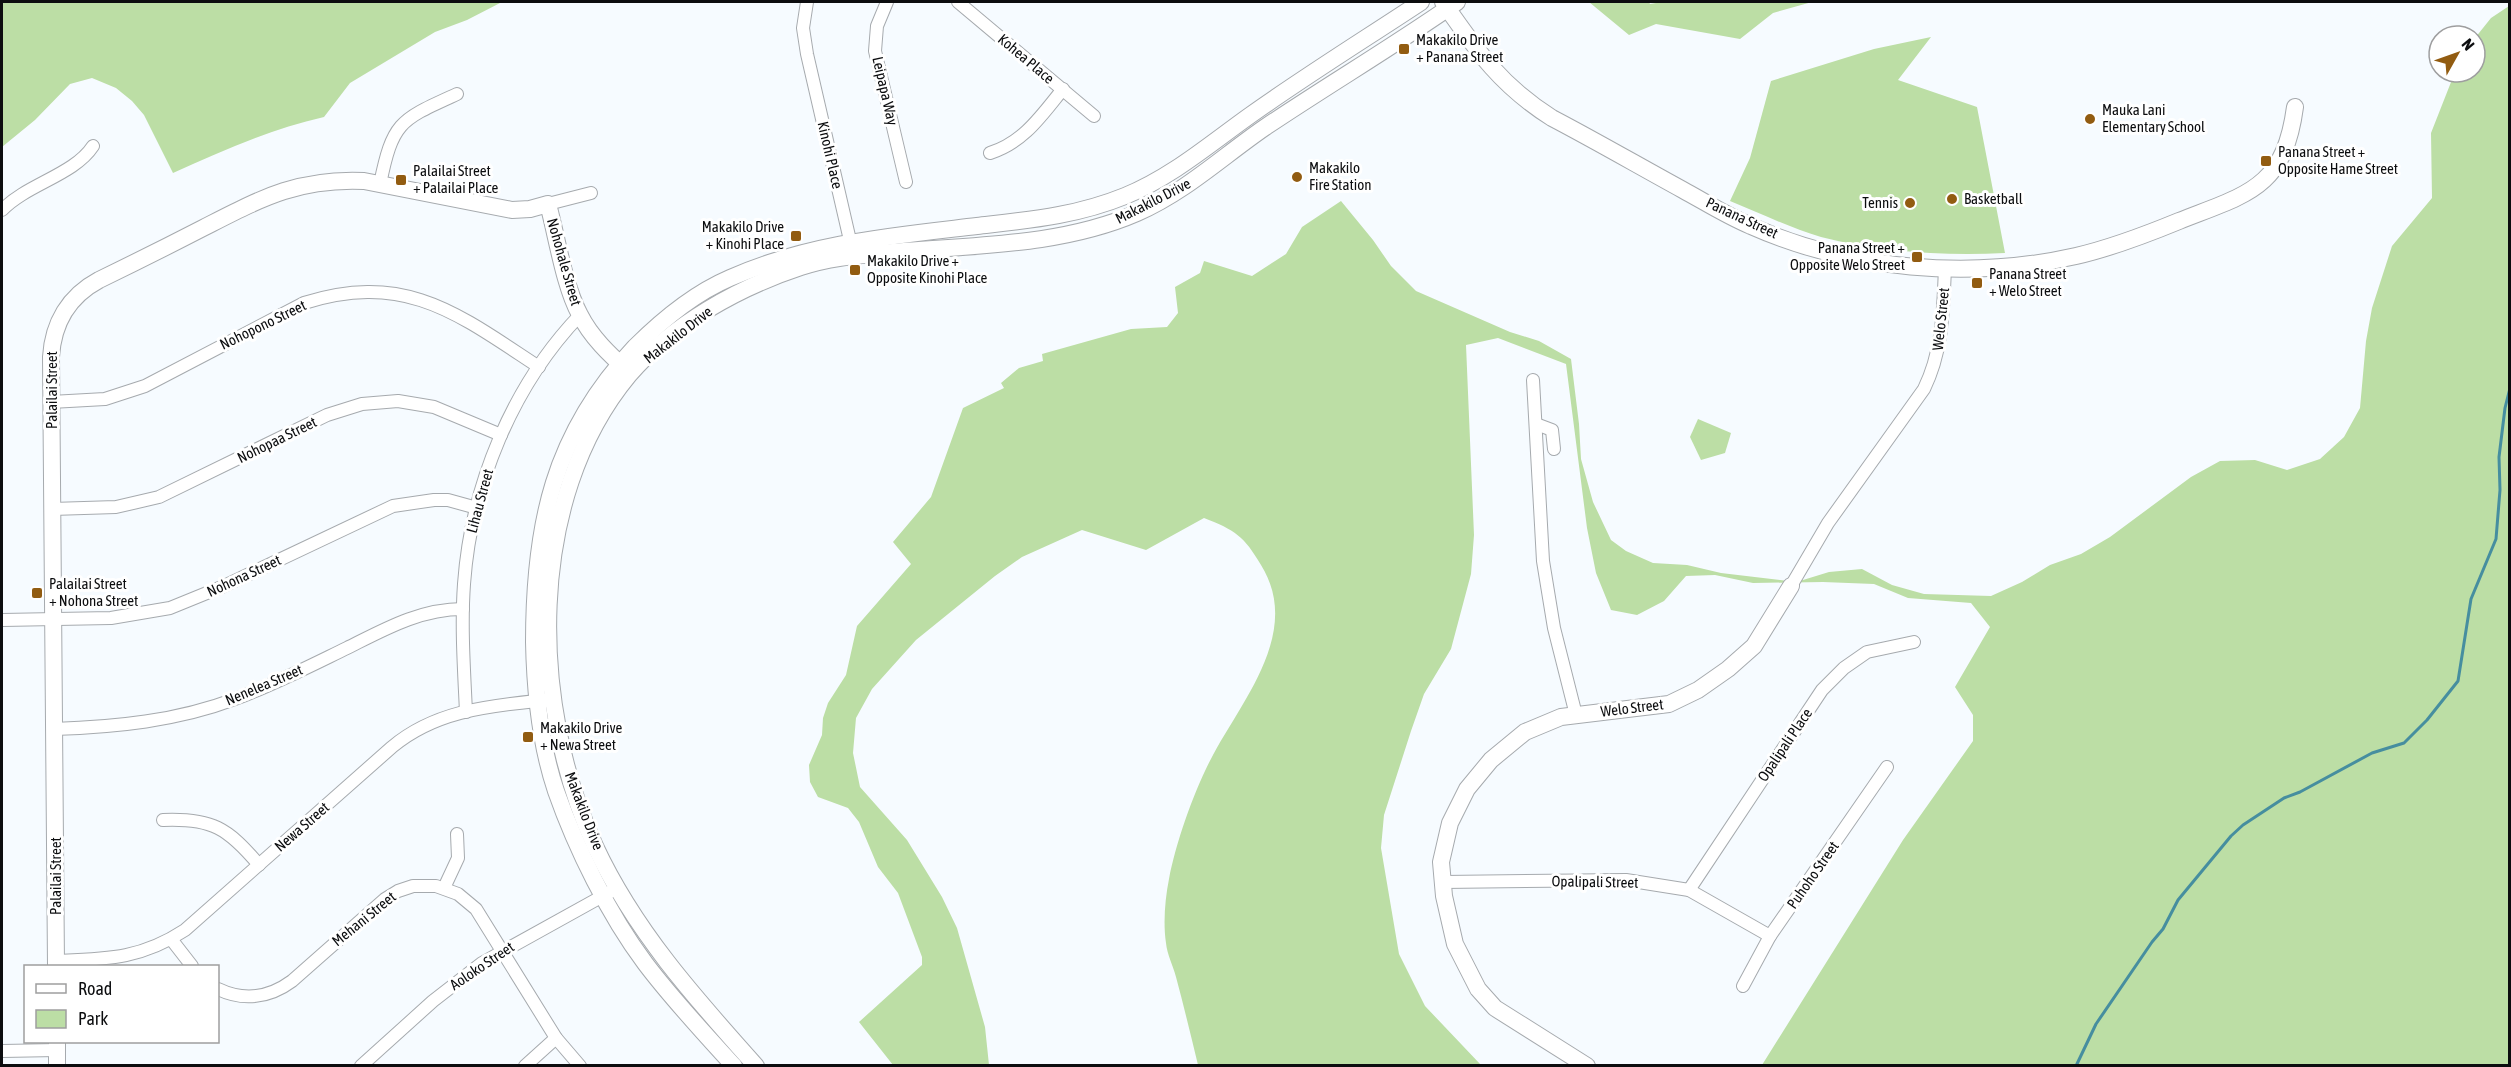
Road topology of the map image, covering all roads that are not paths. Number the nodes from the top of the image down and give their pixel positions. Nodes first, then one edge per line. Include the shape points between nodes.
1 (807, 2) edge
2 (887, 2) edge
3 (958, 2) edge
4 (1421, 2) edge
5 (1449, 4) edge
6 (1062, 89) junction
7 (457, 94) dead end
8 (2295, 107) dead end
9 (1255, 112) junction
10 (1094, 116) dead end
11 (1265, 128) junction
12 (93, 146) dead end
13 (990, 153) dead end
14 (906, 182) dead end
15 (380, 184) junction
16 (591, 193) dead end
17 (548, 204) junction
18 (2, 210) edge
19 (852, 248) junction
20 (1945, 268) junction
21 (580, 315) junction
22 (539, 367) junction
23 (625, 368) junction
24 (1533, 380) dead end
25 (51, 402) junction
26 (1536, 424) junction
27 (501, 435) junction
28 (1554, 449) dead end
29 (477, 508) junction
30 (52, 509) junction
31 (1791, 586) joint
32 (463, 609) junction
33 (2, 620) edge
34 (53, 620) junction
35 (1914, 642) dead end
36 (545, 700) junction
37 (466, 712) junction
38 (1576, 715) junction
39 (54, 729) junction
40 (1887, 766) dead end
41 (163, 820) dead end
42 (457, 834) dead end
43 (259, 865) junction
44 (1443, 882) junction
45 (444, 888) junction
46 (1689, 890) junction
47 (611, 892) junction
48 (1770, 936) junction
49 (171, 939) junction
50 (501, 951) junction
51 (56, 964) edge
52 (191, 965) edge
53 (1743, 986) dead end
54 (219, 989) edge
55 (556, 1038) junction
56 (2, 1050) edge
57 (57, 1052) edge
58 (361, 1065) edge
59 (525, 1065) edge
60 (580, 1065) edge
61 (734, 1065) edge
62 (756, 1065) edge
63 (1587, 1065) edge

1 - 19 street, Kinohi Place via 803,28 807,54
2 - 14 street, Leipapa Way via 877,26 875,51
3 - 6 street, Kohea Place
4 - 9 street, Makakilo Drive
5 - 11 street, Makakilo Drive
5 - 20 street, Panana Street via 1491,69 1529,103 1726,214 1752,227 1840,255
6 - 10 street, Kohea Place
6 - 13 street via 1022,137
7 - 15 street via 419,111 402,124 387,149
8 - 20 street, Panana Street via 2287,145 2271,174 2234,199 2133,239 2076,256 2017,266
9 - 11 street
9 - 19 street, Makakilo Drive via 1161,178 1097,207 1064,216
11 - 19 street, Makakilo Drive via 1171,195 1104,226 1068,236
12 - 18 street via 78,162
15 - 17 street, Palailai Street via 503,209
15 - 25 street, Palailai Street via 343,180 284,190 91,285 70,304 56,329
16 - 17 street, Palailai Street
17 - 21 street, Nohohale Street
19 - 23 street, Makakilo Drive via 763,264 724,281 654,328
20 - 31 street, Welo Street via 1942,336 1928,381 1828,523
21 - 22 street, Lihau Street
21 - 23 street, Nohohale Street via 601,345
22 - 25 street, Nohopono Street via 465,318 427,301 386,292 344,293 285,312 136,389 105,399
22 - 27 street, Lihau Street
23 - 36 street, Makakilo Drive via 595,394 553,479 537,558 533,605 534,677
24 - 26 street
25 - 30 street, Palailai Street
26 - 28 street via 1552,430
26 - 38 street via 1543,561 1554,628
27 - 29 street, Lihau Street
27 - 30 street, Nohopaa Street via 434,407 398,401 362,404 327,415 159,496 116,507
29 - 32 street, Lihau Street via 471,529
29 - 34 street, Nohona Street via 448,500 406,502 198,598 141,614
30 - 34 street, Palailai Street
31 - 38 street, Welo Street via 1754,646 1698,690 1669,704
32 - 37 street, Lihau Street
32 - 39 street, Nenelea Street via 438,610 403,620 275,683 189,714 143,723
33 - 34 street, Nohona Street
34 - 39 street, Palailai Street
35 - 46 street, Opalipali Place via 1867,652 1822,690
36 - 37 street, Newa Street
36 - 47 street, Makakilo Drive
37 - 43 street, Newa Street via 432,720 405,737
38 - 44 street, Welo Street via 1525,732 1491,760 1467,789 1450,823 1441,862
39 - 51 street, Palailai Street
40 - 48 street, Puhoho Street
41 - 43 street via 194,820 220,828 235,838
42 - 45 street via 459,854
43 - 49 street, Newa Street
44 - 46 street, Opalipali Street via 1626,880
44 - 63 street, Welo Street via 1455,944 1478,989 1495,1008
45 - 50 street, Mehani Street via 459,894 476,909
45 - 54 street, Mehani Street via 421,885 391,895 278,990 248,997
46 - 48 street, Opalipali Street
47 - 50 street, Aoloko Street
47 - 61 street, Makakilo Drive via 608,908 643,960
47 - 62 street, Makakilo Drive
48 - 53 street, Puhoho Street
49 - 51 street, Newa Street via 123,957
49 - 52 street
50 - 55 street, Mehani Street
50 - 58 street, Aoloko Street via 433,1000
55 - 59 street
55 - 60 street, Mehani Street
56 - 57 street

